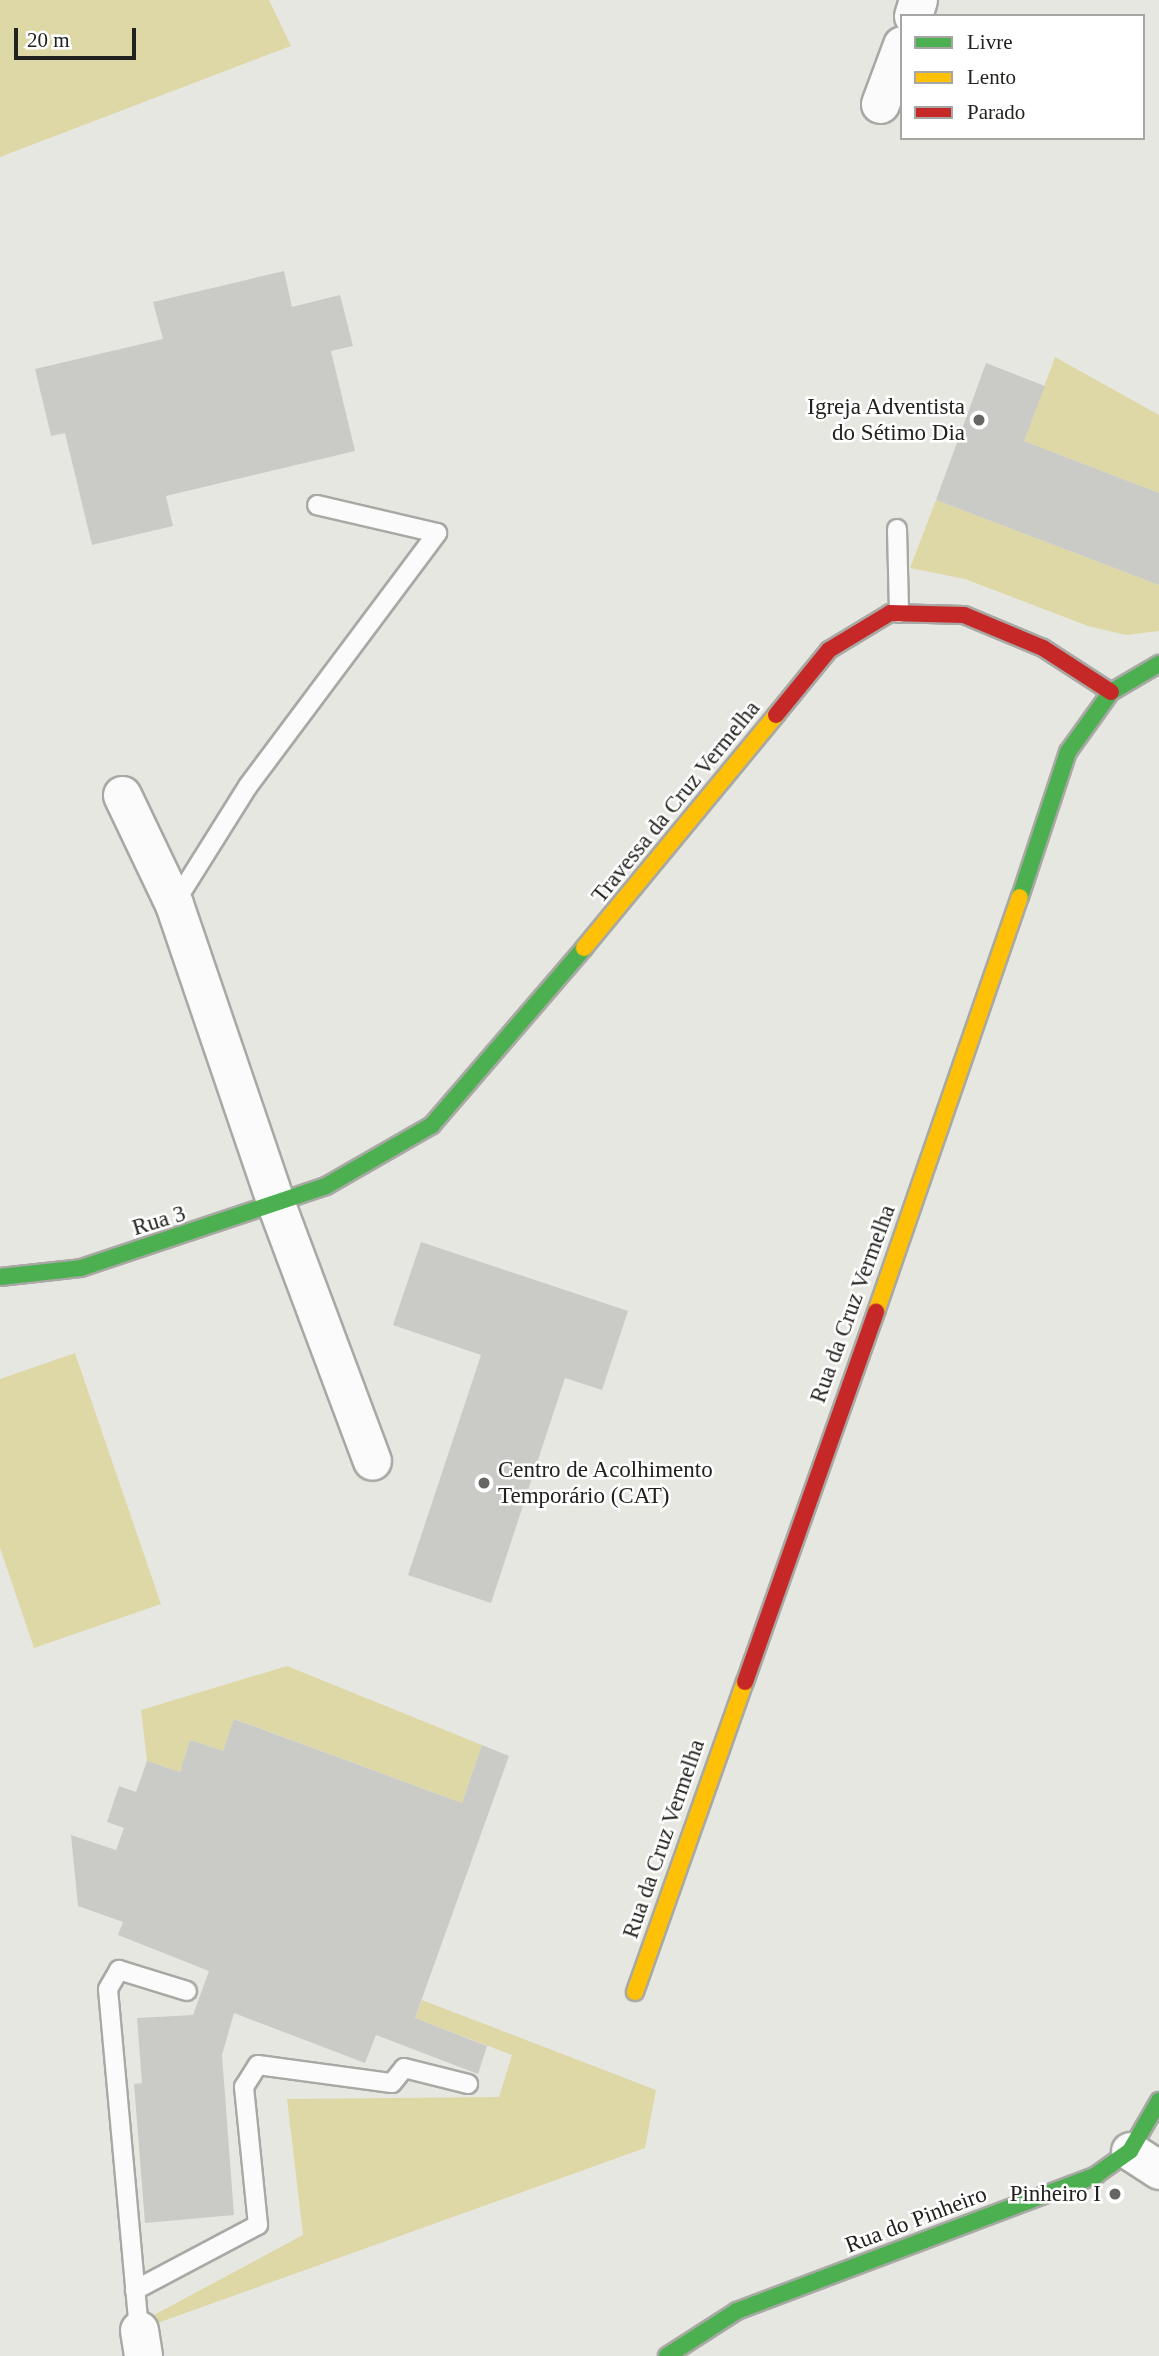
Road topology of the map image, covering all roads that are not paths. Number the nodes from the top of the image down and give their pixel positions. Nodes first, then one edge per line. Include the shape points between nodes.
1 (900, 50) edge
2 (880, 104) dead end
3 (317, 505) dead end
4 (897, 529) dead end
5 (898, 613) junction
6 (1159, 664) edge
7 (1111, 692) junction
8 (122, 795) dead end
9 (174, 904) junction
10 (326, 1186) joint
11 (276, 1204) junction
12 (0, 1277) edge
13 (372, 1461) dead end
14 (187, 1991) dead end
15 (635, 1992) dead end
16 (468, 2084) dead end
17 (1159, 2101) edge
18 (1145, 2161) edge
19 (135, 2290) junction
20 (141, 2343) edge
21 (667, 2356) edge

1 - 2 street
3 - 9 lane via 437,533 248,786
4 - 5 lane
5 - 7 street, Travessa da Cruz Vermelha via 964,615 1043,648
5 - 10 street, Travessa da Cruz Vermelha via 890,613 829,650 638,887 432,1125
6 - 7 street, Rua da Cruz Vermelha
7 - 15 street, Rua da Cruz Vermelha via 1068,752 992,983
8 - 9 street
9 - 11 street
10 - 11 street, Rua 3
11 - 12 street, Rua 3 via 81,1268
11 - 13 street
14 - 19 lane via 120,1970 108,1989
16 - 19 lane via 404,2068 392,2083 258,2065 244,2087 258,2225
17 - 18 street, Rua do Pinheiro
18 - 21 street, Rua do Pinheiro via 737,2311
19 - 20 lane

